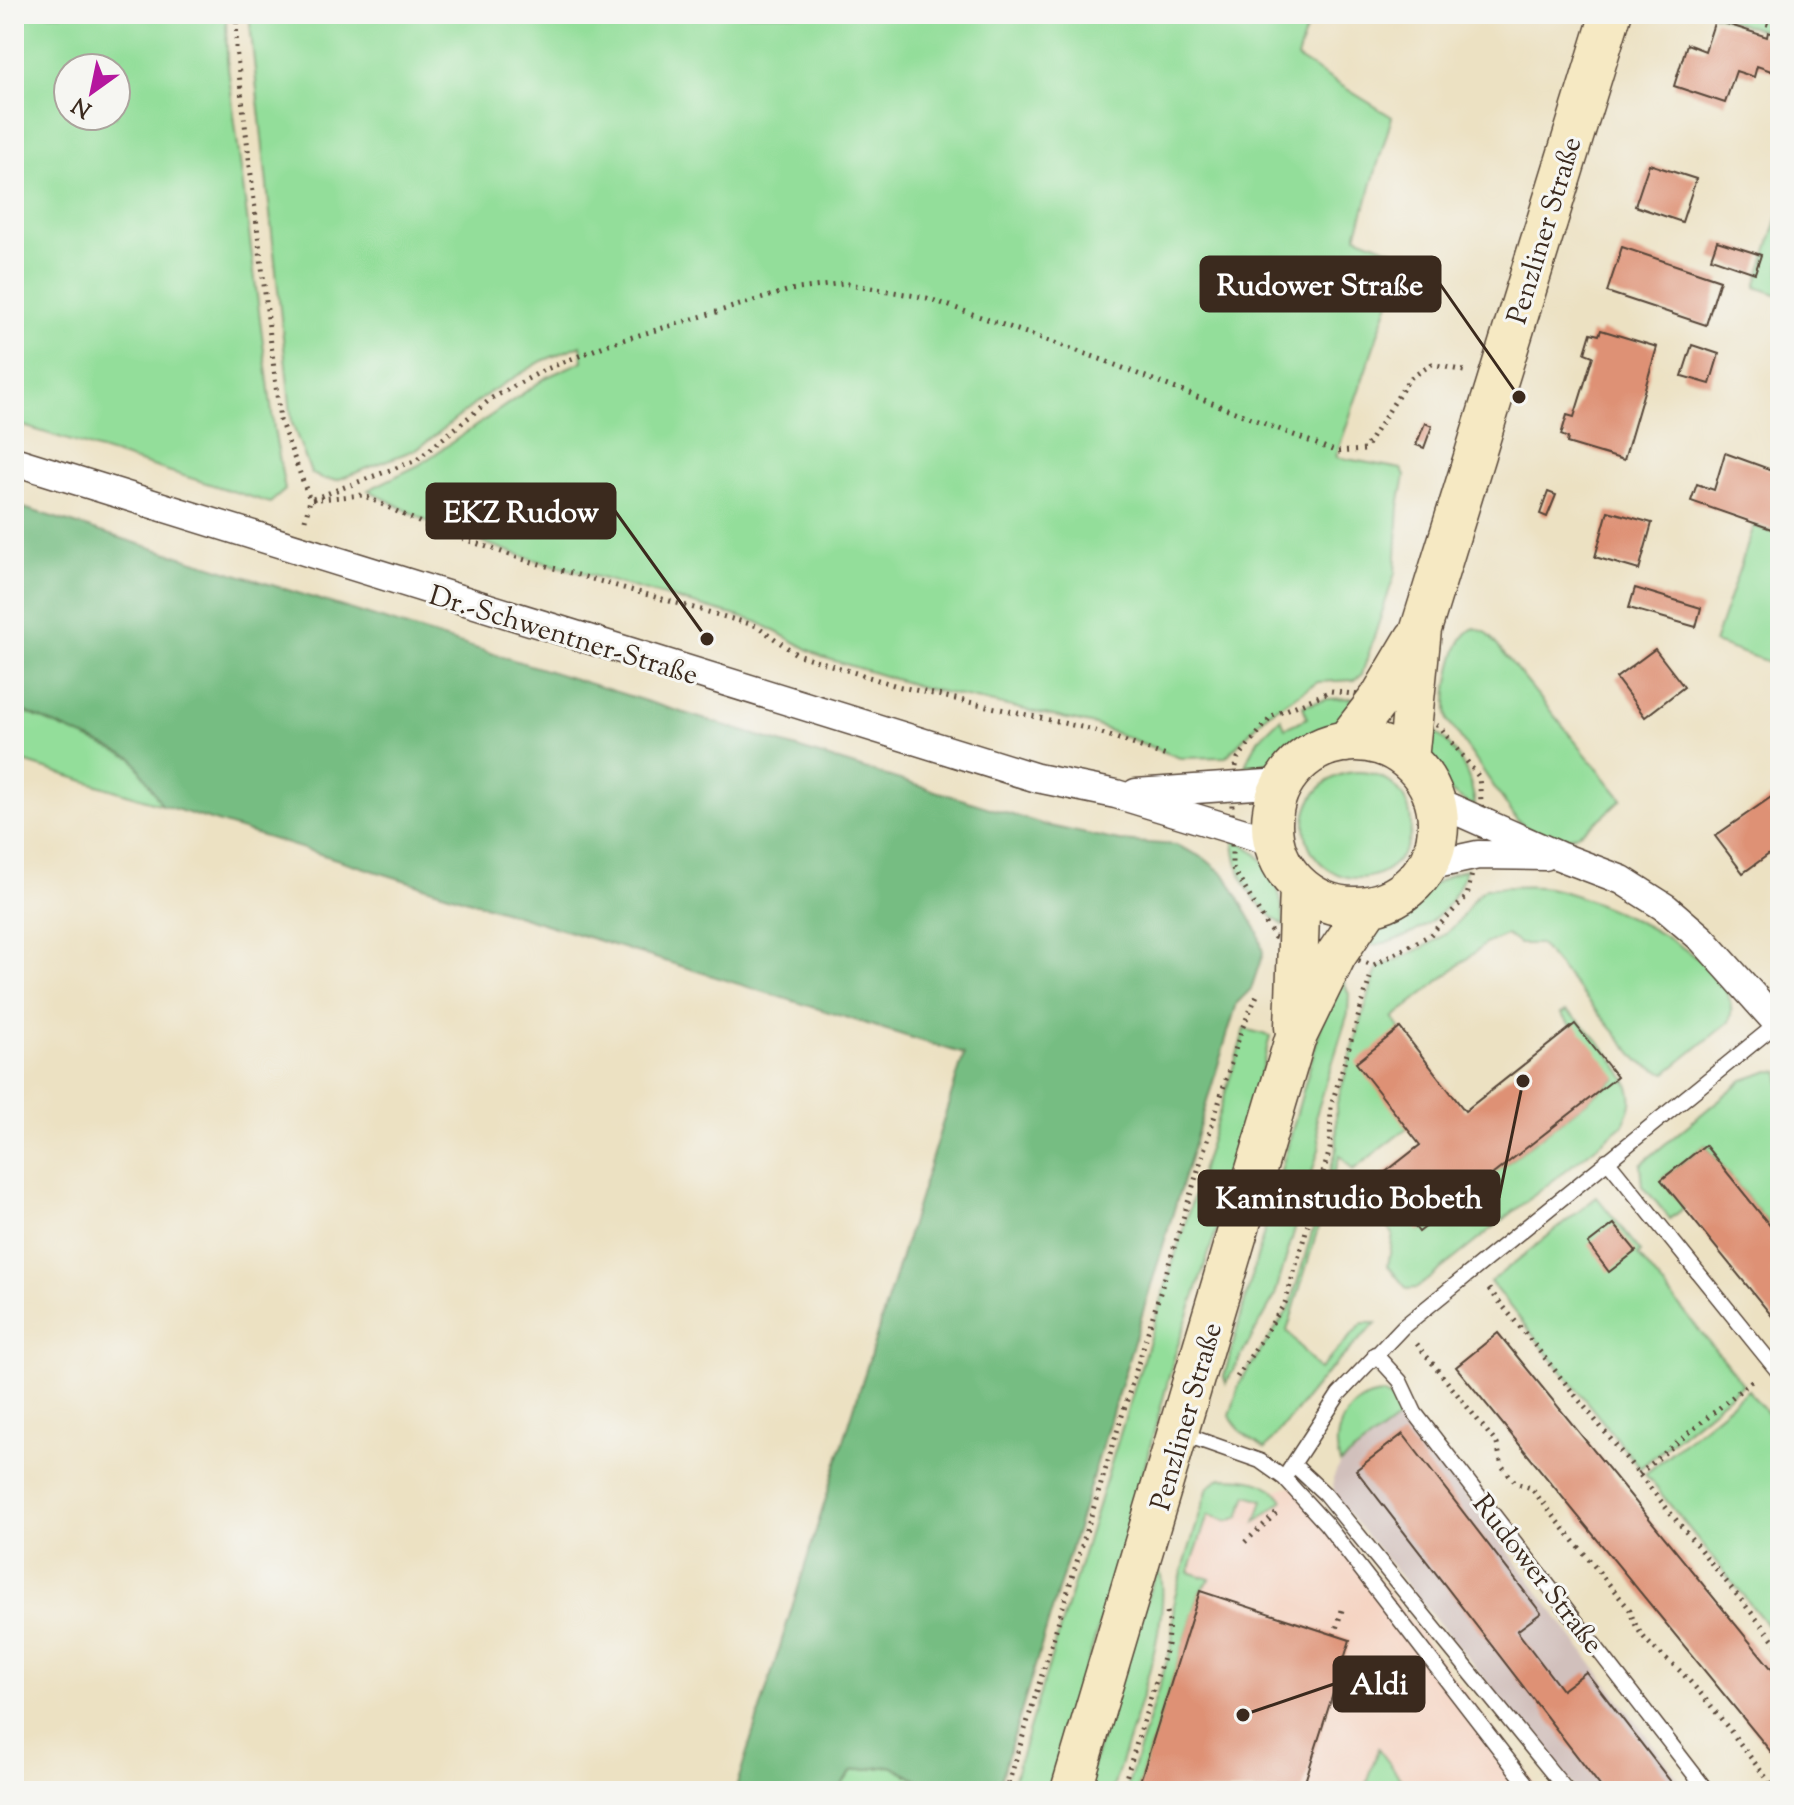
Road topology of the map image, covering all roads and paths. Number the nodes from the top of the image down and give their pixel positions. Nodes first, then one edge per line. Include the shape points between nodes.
1 (237, 14) edge
2 (1611, 14) edge
3 (1736, 14) edge
4 (1766, 14) edge
5 (1764, 22) junction
6 (1780, 28) edge
7 (1496, 379) junction
8 (14, 461) edge
9 (310, 500) junction
10 (296, 551) junction
11 (1396, 704) junction
12 (1346, 742) junction
13 (1408, 760) junction
14 (1283, 783) junction
15 (1232, 784) junction
16 (1203, 787) junction
17 (1116, 794) junction
18 (1435, 801) junction
19 (1483, 824) junction
20 (1229, 826) junction
21 (1274, 842) junction
22 (1478, 855) junction
23 (1559, 856) junction
24 (1427, 866) junction
25 (1300, 887) junction
26 (1369, 906) junction
27 (1282, 942) junction
28 (1336, 955) junction
29 (1374, 965) junction
30 (1264, 984) dead end
31 (1779, 1024) edge
32 (1295, 1039) junction
33 (1607, 1160) junction
34 (1473, 1269) junction
35 (1403, 1327) junction
36 (1375, 1354) junction
37 (1776, 1369) edge
38 (1236, 1379) dead end
39 (1180, 1433) junction
40 (1294, 1465) junction
41 (1639, 1474) junction
42 (1284, 1478) junction
43 (1299, 1493) junction
44 (1245, 1542) dead end
45 (1166, 1594) dead end
46 (1342, 1610) dead end
47 (1334, 1635) dead end
48 (1780, 1648) edge
49 (1006, 1791) edge
50 (1071, 1791) edge
51 (1122, 1791) edge
52 (1532, 1791) edge
53 (1567, 1791) edge
54 (1707, 1791) edge
55 (1771, 1791) edge

1 - 9 path via 236,48 280,420
2 - 7 main road, Penzliner Straße
3 - 5 path
4 - 5 path
5 - 6 path
7 - 9 path via 1432,364 1409,379 1364,450 1337,452 927,298 844,283 790,290 609,344 544,370 492,398 417,460
7 - 11 main road, Penzliner Straße
8 - 10 street, Dr.-Schwentner-Straße
9 - 10 path
9 - 16 path via 363,495 429,527 522,559 757,626 796,654 897,686 1090,729 1170,758
10 - 17 street, Dr.-Schwentner-Straße via 1037,778
11 - 12 main road
11 - 13 main road, Penzliner Straße
11 - 15 path via 1331,691 1272,716 1238,758
11 - 19 path via 1441,728 1479,777
12 - 13 main road via 1381,746
12 - 14 main road via 1314,752
13 - 18 main road via 1426,780
14 - 15 street, Dr.-Schwentner-Straße
14 - 21 main road via 1273,811
15 - 16 street, Dr.-Schwentner-Straße
15 - 20 path
16 - 17 street, Dr.-Schwentner-Straße
17 - 20 street, Dr.-Schwentner-Straße
18 - 19 street
18 - 24 main road via 1437,836
19 - 22 path
19 - 23 street
20 - 21 street, Dr.-Schwentner-Straße
20 - 27 path via 1232,867
21 - 25 main road via 1282,864
22 - 23 street
22 - 24 street
22 - 29 path via 1467,896 1430,935
23 - 31 street via 1622,880 1666,908 1702,939
24 - 26 main road via 1406,890
25 - 26 main road via 1333,904
25 - 27 main road, Penzliner Straße
26 - 28 main road, Penzliner Straße
27 - 28 path
27 - 32 main road, Penzliner Straße
28 - 29 path
28 - 32 main road, Penzliner Straße
29 - 38 path via 1331,1106 1330,1149 1285,1303
30 - 49 path via 1241,1031
31 - 33 lane
32 - 39 main road, Penzliner Straße
33 - 34 lane
33 - 37 lane
34 - 35 lane
34 - 41 path
35 - 36 lane
35 - 55 path via 1497,1444 1502,1466 1541,1500 1630,1610 1635,1628 1678,1670 1769,1781
36 - 40 lane via 1339,1394
36 - 54 lane, Rudower Straße
37 - 41 path
39 - 42 lane via 1260,1461
39 - 50 main road, Penzliner Straße
40 - 42 lane
40 - 53 lane via 1325,1494
41 - 48 path
42 - 43 lane
43 - 44 path
43 - 52 lane
45 - 51 path via 1167,1645
46 - 47 path

